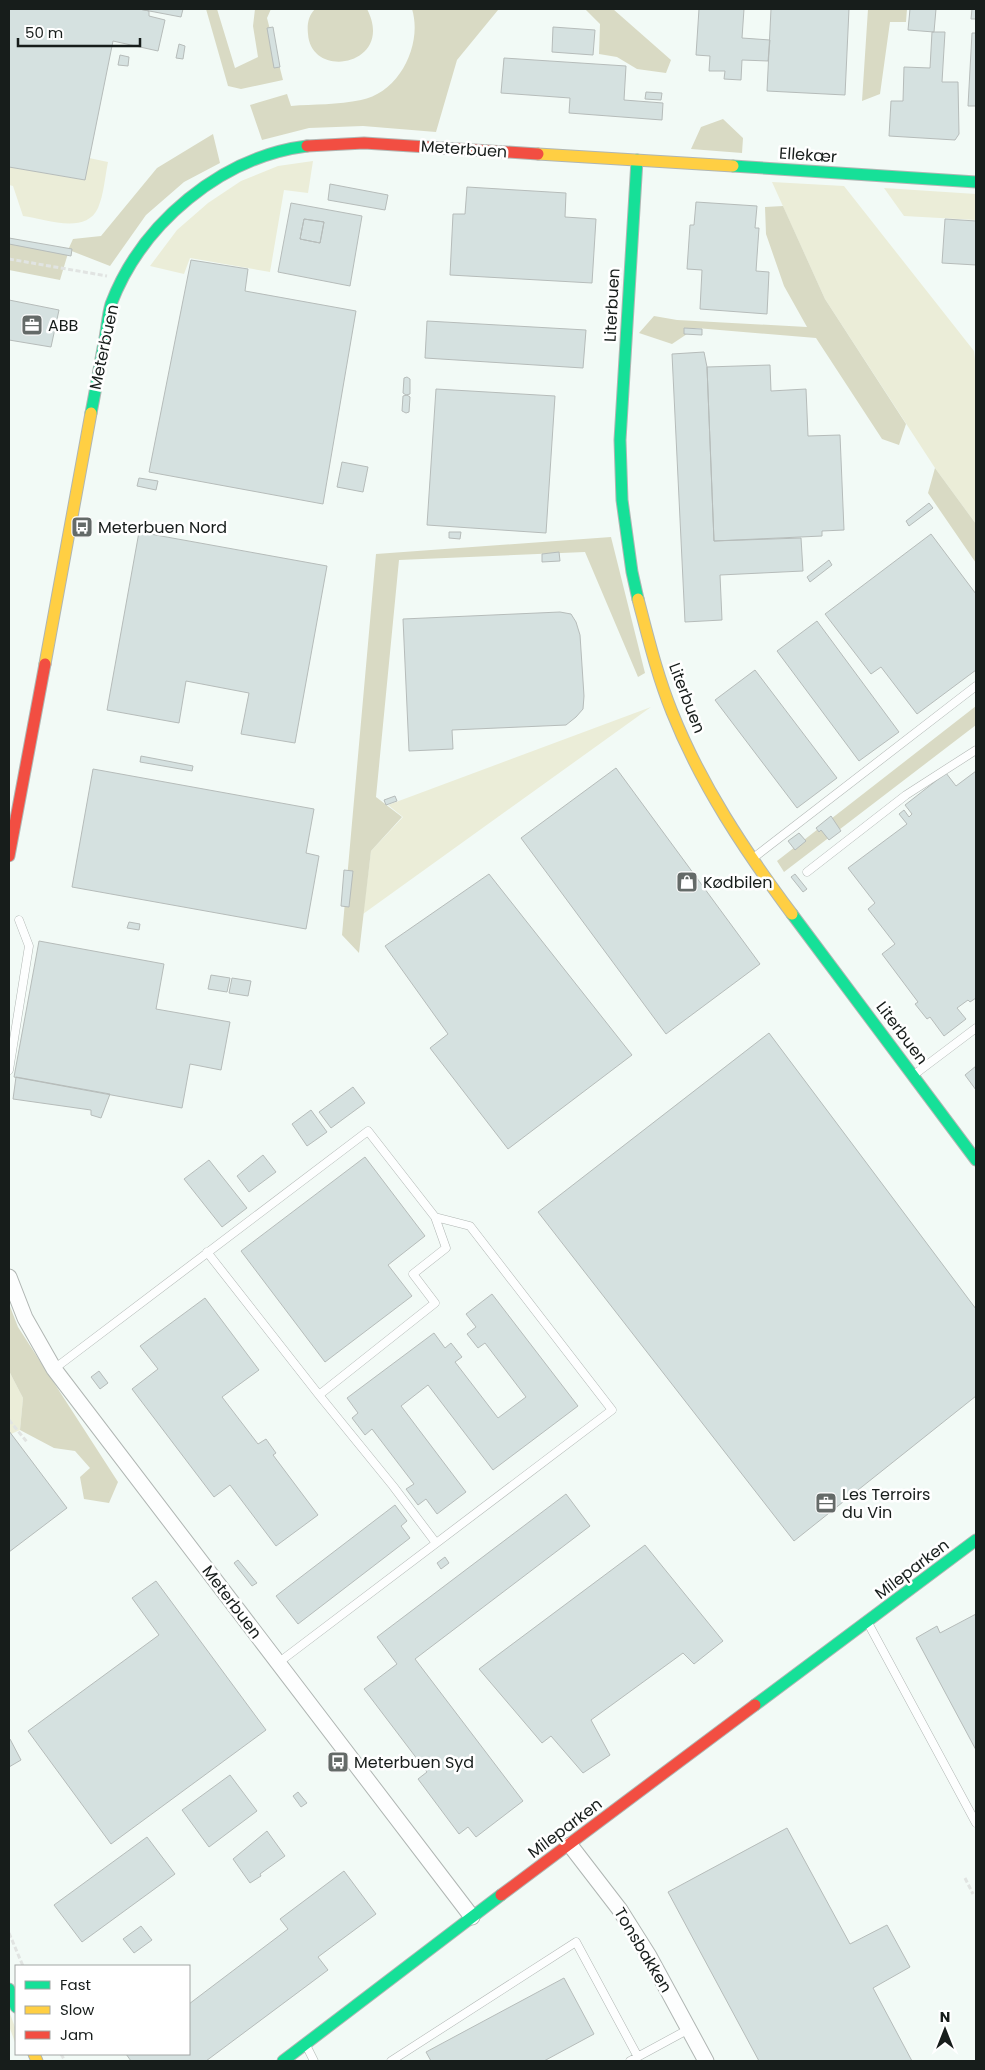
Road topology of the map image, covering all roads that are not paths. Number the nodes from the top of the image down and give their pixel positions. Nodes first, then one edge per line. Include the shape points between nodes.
1 (637, 160) junction
2 (976, 182) edge
3 (976, 686) edge
4 (976, 750) edge
5 (9, 856) edge
6 (751, 859) junction
7 (806, 872) dead end
8 (20, 920) dead end
9 (976, 1028) edge
10 (9, 1070) edge
11 (913, 1076) junction
12 (976, 1160) edge
13 (436, 1217) junction
14 (207, 1252) junction
15 (9, 1277) edge
16 (54, 1369) junction
17 (319, 1396) junction
18 (976, 1540) edge
19 (436, 1543) junction
20 (868, 1623) junction
21 (278, 1663) junction
22 (976, 1824) edge
23 (570, 1845) junction
24 (472, 1917) junction
25 (9, 1989) edge
26 (15, 2004) edge
27 (689, 2029) junction
28 (306, 2045) junction
29 (638, 2057) junction
30 (283, 2061) edge
31 (314, 2061) edge
32 (391, 2061) edge
33 (630, 2061) edge
34 (706, 2061) edge

1 - 2 street, Ellekær
1 - 5 street, Meterbuen via 327,143 285,150 247,162 216,178 162,222 140,249 111,306
1 - 6 street, Literbuen via 620,440 622,500 632,572 649,643 672,712 710,792
3 - 6 lane
4 - 7 lane via 906,795
6 - 11 street, Literbuen
8 - 10 lane via 29,946
9 - 11 lane
11 - 12 street, Literbuen
13 - 14 lane via 368,1131
13 - 17 lane via 446,1248 413,1274 435,1302
13 - 19 lane via 470,1226 612,1410
14 - 16 lane
14 - 17 lane
15 - 16 street, Meterbuen via 25,1318
16 - 21 street, Meterbuen
17 - 19 lane
18 - 20 street, Mileparken
19 - 21 lane
20 - 22 lane
20 - 23 street, Mileparken
21 - 24 street, Meterbuen
23 - 24 street, Mileparken
23 - 27 street, Tonsbakken via 620,1910
24 - 28 street, Mileparken
25 - 26 street
27 - 29 lane
27 - 34 street, Tonsbakken
28 - 30 street, Mileparken
28 - 31 lane
29 - 32 lane via 576,1942
29 - 33 lane

